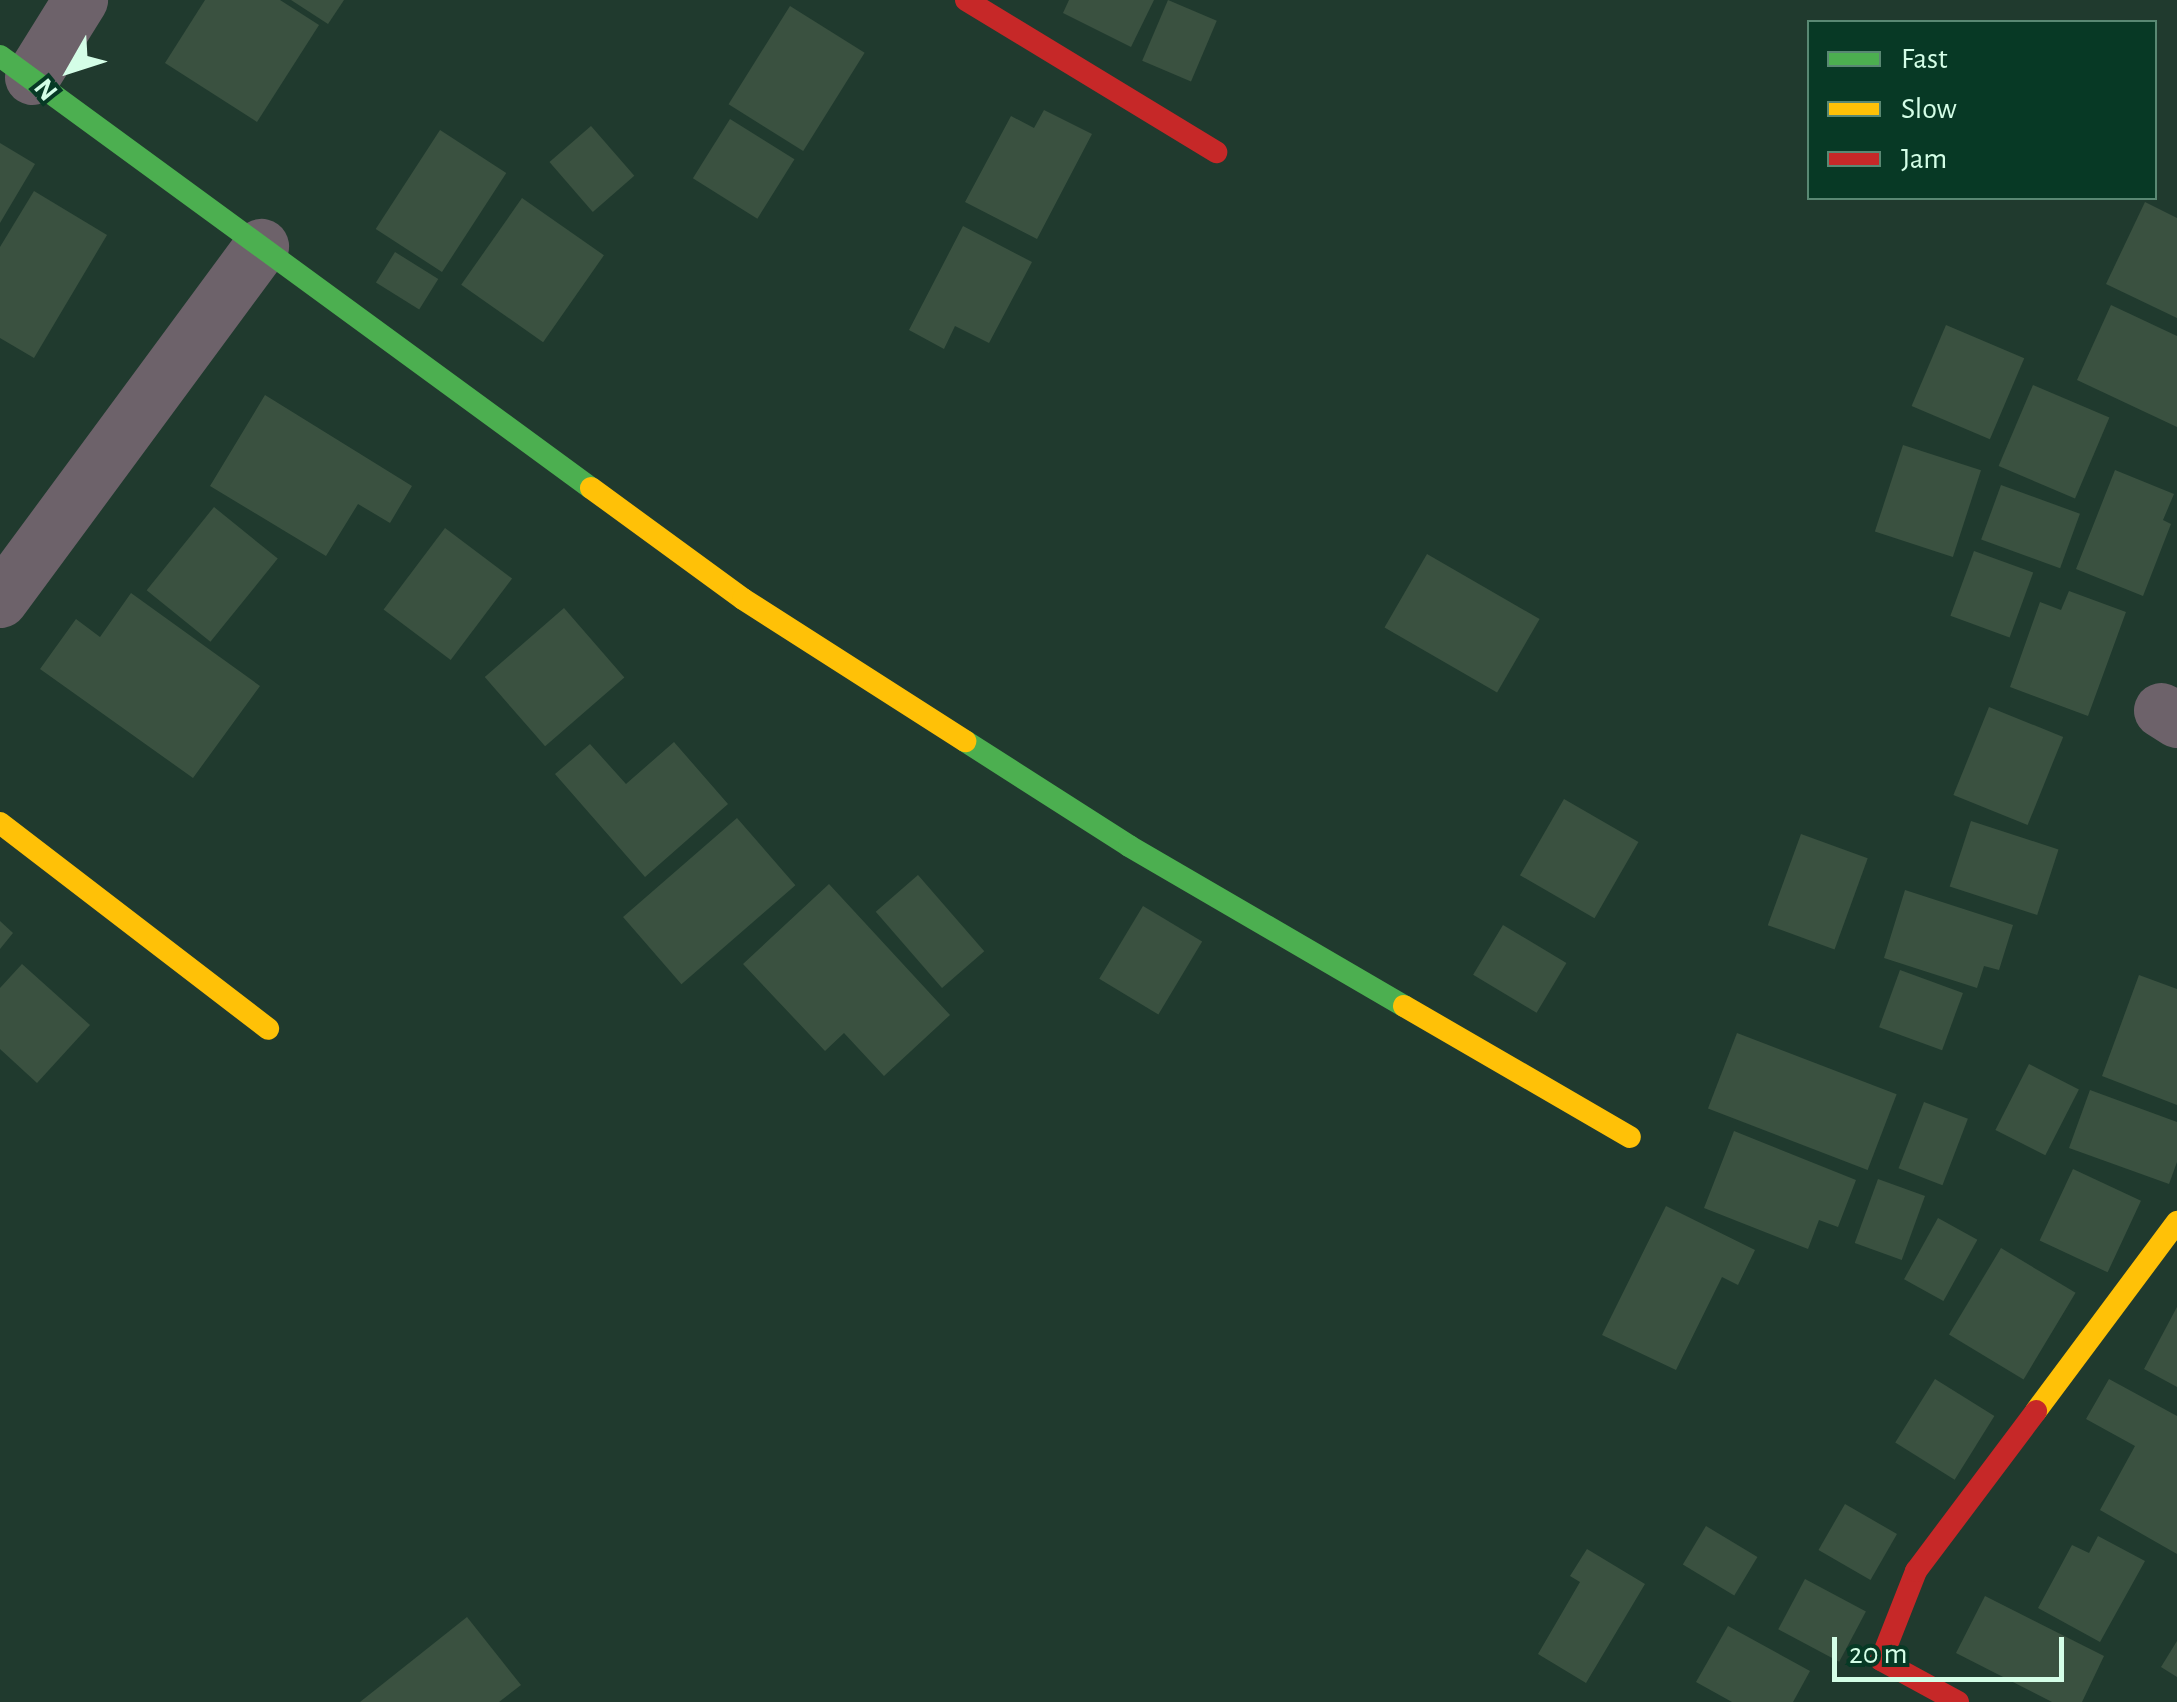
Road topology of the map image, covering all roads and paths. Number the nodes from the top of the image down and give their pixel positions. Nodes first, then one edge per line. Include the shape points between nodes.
1 (80, 0) edge
2 (966, 0) edge
3 (16, 66) edge
4 (1216, 152) dead end
5 (261, 246) junction
6 (0, 600) edge
7 (0, 824) edge
8 (268, 1030) dead end
9 (1630, 1137) dead end
10 (2177, 1222) edge
11 (1958, 1702) edge

1 - 3 street
2 - 4 street
3 - 5 street
5 - 6 street
5 - 9 street via 743,600 1130,846
7 - 8 street
10 - 11 street via 1916,1571 1880,1660

